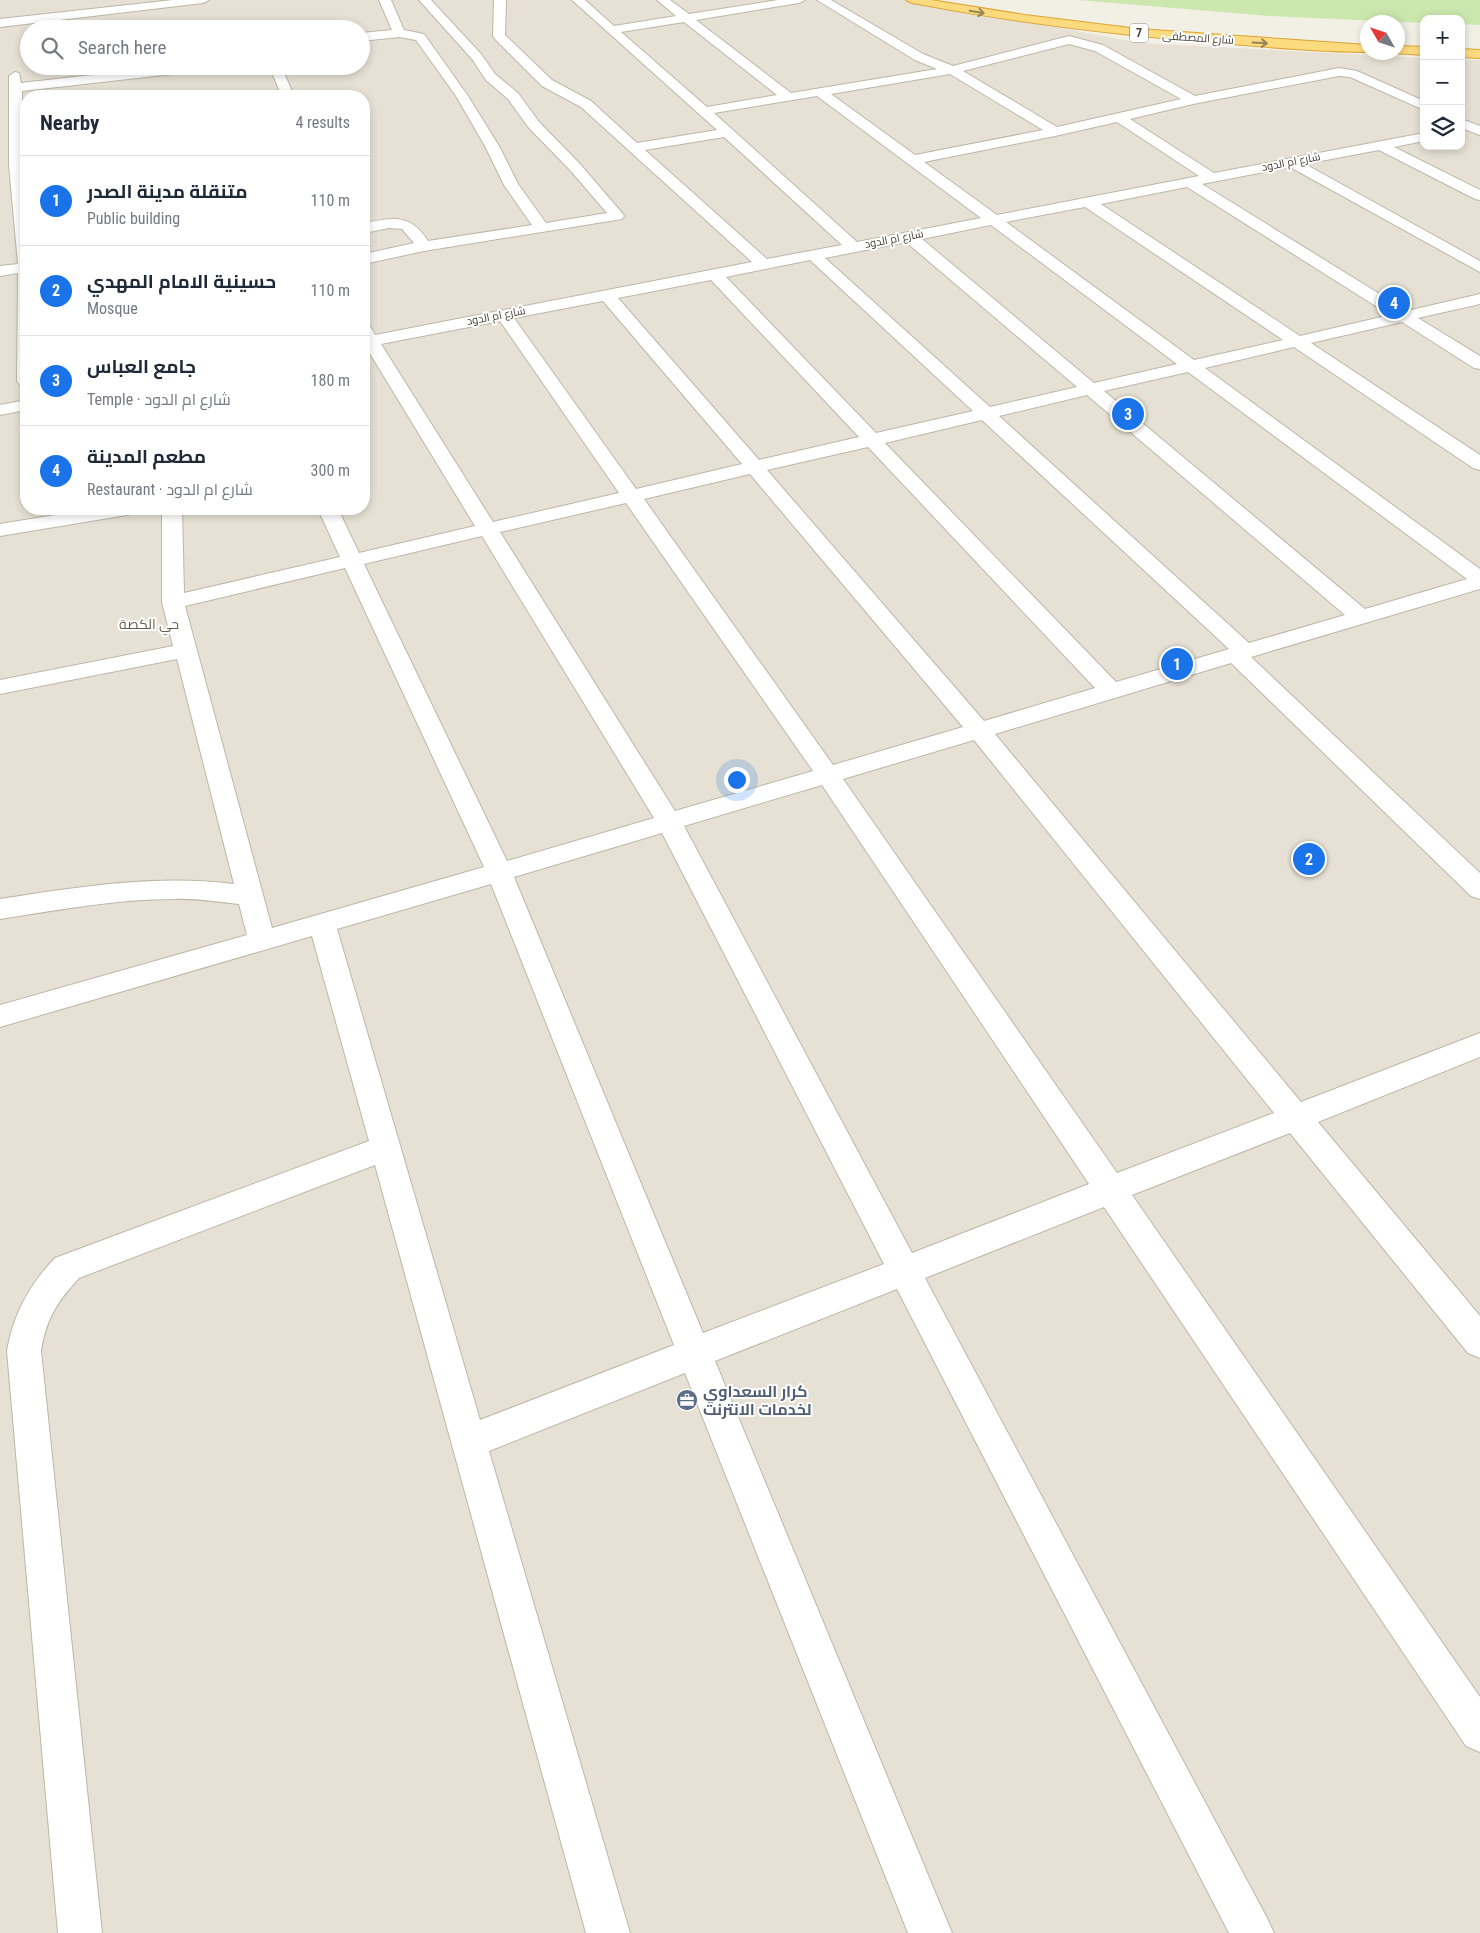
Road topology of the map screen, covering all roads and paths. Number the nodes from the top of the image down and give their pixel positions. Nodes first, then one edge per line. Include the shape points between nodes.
1 (203, 0) edge
2 (385, 0) edge
3 (425, 0) edge
4 (500, 0) edge
5 (578, 0) edge
6 (662, 0) edge
7 (799, 0) edge
8 (824, 0) edge
9 (912, 0) edge
10 (686, 18) junction
11 (26, 20) edge
12 (20, 21) edge
13 (0, 23) edge
14 (1081, 27) junction
15 (611, 30) junction
16 (399, 32) junction
17 (370, 36) edge
18 (1069, 40) junction
19 (1360, 48) edge
20 (1405, 50) edge
21 (1420, 51) edge
22 (1465, 53) edge
23 (1480, 54) edge
24 (952, 70) junction
25 (42, 75) edge
26 (81, 75) edge
27 (279, 75) edge
28 (10, 80) edge
29 (285, 90) edge
30 (820, 92) junction
31 (788, 98) junction
32 (1193, 100) junction
33 (1422, 105) edge
34 (704, 111) junction
35 (1120, 118) junction
36 (20, 131) edge
37 (727, 132) junction
38 (1055, 132) junction
39 (1420, 138) edge
40 (1380, 145) junction
41 (633, 148) junction
42 (911, 160) junction
43 (1291, 162) junction
44 (1212, 178) junction
45 (1190, 182) junction
46 (1480, 196) edge
47 (1088, 202) junction
48 (993, 220) junction
49 (370, 227) edge
50 (541, 228) junction
51 (909, 236) junction
52 (424, 246) junction
53 (853, 247) junction
54 (813, 255) junction
55 (370, 258) edge
56 (763, 264) junction
57 (1480, 267) edge
58 (20, 268) edge
59 (0, 271) edge
60 (714, 274) junction
61 (608, 294) junction
62 (1480, 299) edge
63 (504, 315) junction
64 (1404, 316) junction
65 (370, 336) edge
66 (1296, 341) junction
67 (370, 343) edge
68 (1480, 364) edge
69 (1191, 366) junction
70 (1091, 389) junction
71 (20, 406) edge
72 (0, 410) edge
73 (986, 413) junction
74 (872, 440) junction
75 (1480, 464) edge
76 (755, 467) junction
77 (632, 496) junction
78 (91, 515) edge
79 (172, 515) edge
80 (331, 515) edge
81 (487, 529) junction
82 (0, 530) edge
83 (352, 560) junction
84 (1480, 580) edge
85 (173, 602) junction
86 (1362, 617) junction
87 (186, 650) junction
88 (1240, 652) junction
89 (0, 687) edge
90 (1111, 691) junction
91 (979, 730) junction
92 (828, 775) junction
93 (668, 822) junction
94 (499, 872) junction
95 (1480, 889) edge
96 (250, 896) junction
97 (0, 910) edge
98 (322, 923) junction
99 (262, 940) junction
100 (0, 1016) edge
101 (1480, 1045) edge
102 (1296, 1117) junction
103 (385, 1148) junction
104 (1110, 1190) junction
105 (904, 1271) junction
106 (1480, 1342) edge
107 (695, 1353) junction
108 (468, 1442) junction
109 (1480, 1732) edge
110 (80, 1933) edge
111 (608, 1933) edge
112 (930, 1933) edge
113 (1252, 1933) edge

1 - 11 street
2 - 16 street
3 - 50 street via 477,57 490,77 513,96 534,125 617,216
4 - 41 street via 499,36 547,83 586,104
5 - 15 street
6 - 10 street
7 - 10 street
8 - 24 street via 919,57
9 -> 14 highway, شارع المصطفى / 7
10 - 15 street
10 - 31 street
12 - 13 street
14 - 18 street
14 -> 19 highway, شارع المصطفى / 7 via 1225,41
15 - 34 street
16 - 17 street
16 - 50 street via 420,37 462,96 512,185
18 - 24 street
18 - 32 street via 1099,48
20 - 21 highway
22 - 23 highway
24 - 30 street
24 - 38 street
25 - 28 street
26 - 28 street
27 - 29 street
28 - 36 street
30 - 31 street
30 - 42 street
31 - 34 street
32 - 33 street via 1342,72
32 - 35 street
34 - 37 street
35 - 38 street
35 - 44 street
37 - 41 street
37 - 53 street
38 - 42 street
39 - 40 street, شارع ام الدود
40 - 43 street, شارع ام الدود
40 - 46 street
41 - 56 street
42 - 48 street
43 - 44 street, شارع ام الدود
43 - 57 street
44 - 45 street, شارع ام الدود
45 - 47 street, شارع ام الدود
45 - 64 street
47 - 48 street, شارع ام الدود
47 - 66 street
48 - 51 street, شارع ام الدود
48 - 69 street
49 - 52 street via 408,225
50 - 52 street
51 - 53 street, شارع ام الدود
51 - 70 street
52 - 55 street
53 - 54 street, شارع ام الدود
54 - 56 street, شارع ام الدود
54 - 73 street
56 - 60 street, شارع ام الدود
58 - 59 street
60 - 61 street, شارع ام الدود
60 - 74 street
61 - 63 street, شارع ام الدود
61 - 76 street
62 - 64 street
63 - 65 street, شارع ام الدود
63 - 77 street
64 - 66 street
64 - 68 street
66 - 69 street
66 - 75 street
67 - 81 street
69 - 70 street
69 - 84 street
70 - 73 street
70 - 86 street
71 - 72 street
73 - 74 street
73 - 88 street
74 - 76 street
74 - 90 street
76 - 77 street
76 - 91 street
77 - 81 street
77 - 92 street
78 - 82 street
79 - 85 street
80 - 83 street
81 - 83 street
81 - 93 street
83 - 85 street
83 - 94 street
84 - 86 street
85 - 87 street
86 - 88 street
87 - 89 street
87 - 96 street
88 - 90 street
88 - 95 street
90 - 91 street
91 - 92 street
91 - 102 street
92 - 93 street
92 - 104 street
93 - 94 street
93 - 105 street
94 - 98 street
94 - 107 street
96 - 97 street via 176,889 134,890
96 - 99 street
98 - 99 street
98 - 103 street
99 - 100 street
101 - 102 street
102 - 104 street
102 - 106 street
103 - 108 street
103 - 110 street via 68,1268 42,1297 33,1313 24,1351
104 - 105 street
104 - 109 street
105 - 107 street
105 - 113 street
107 - 108 street
107 - 112 street
108 - 111 street

